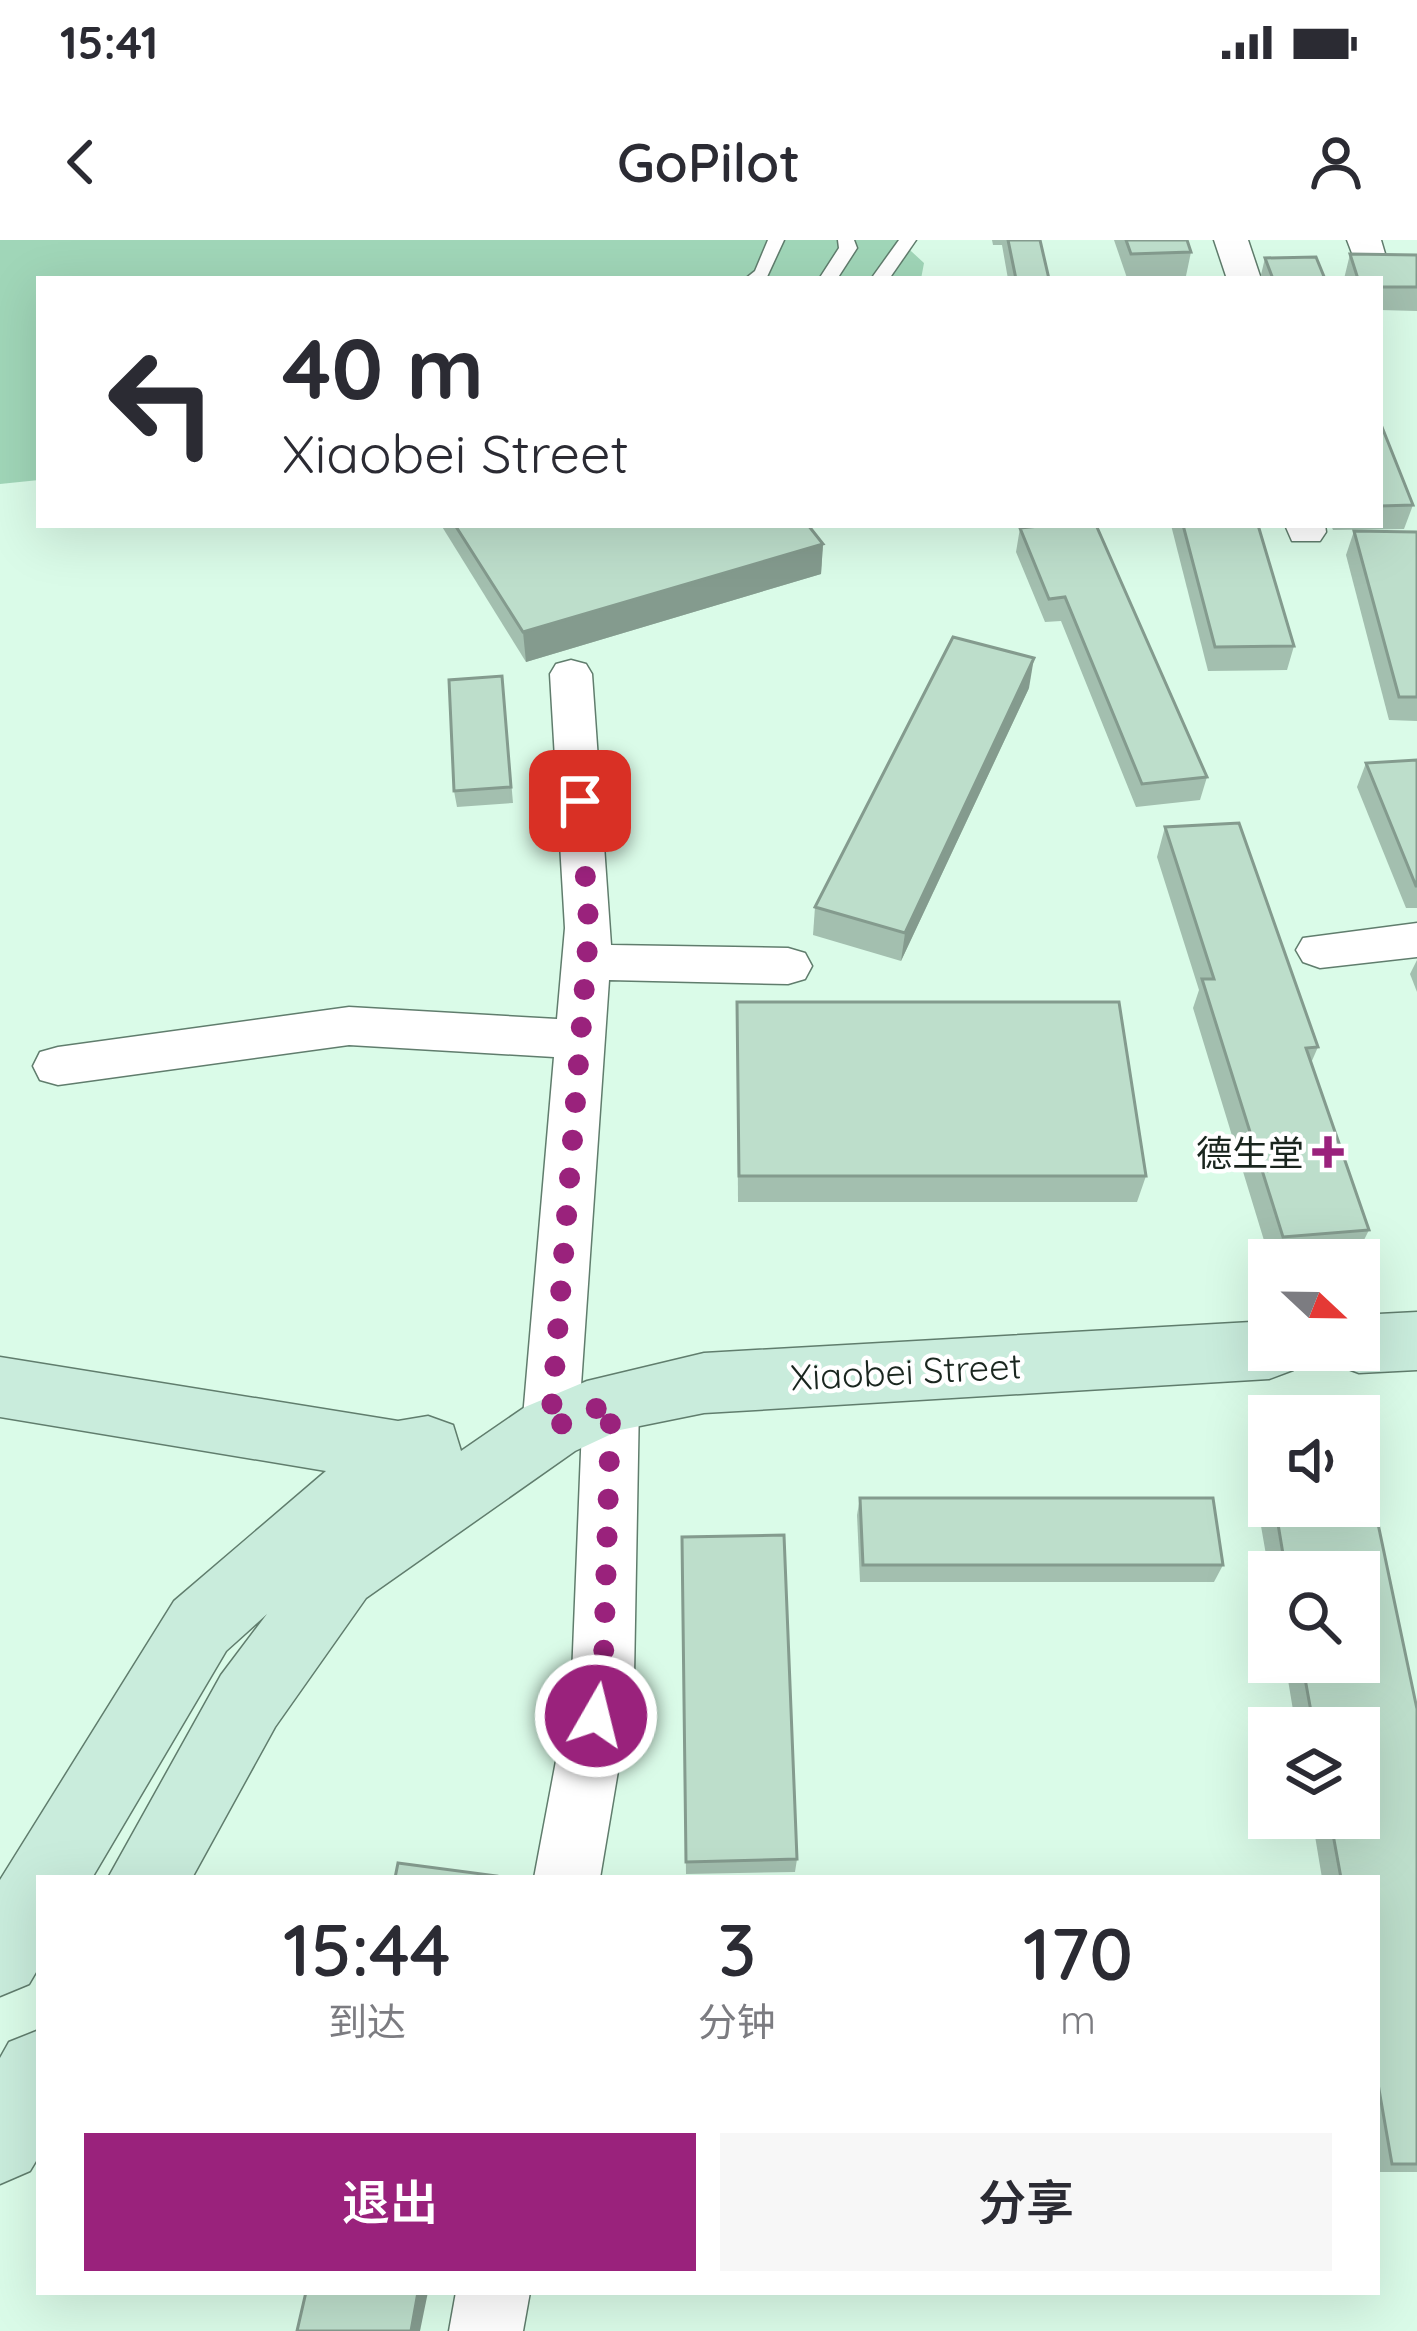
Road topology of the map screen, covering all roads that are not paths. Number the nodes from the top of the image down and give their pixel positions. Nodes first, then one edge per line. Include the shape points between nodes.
1 (776, 240) edge
2 (846, 240) edge
3 (908, 240) edge
4 (1232, 240) edge
5 (1364, 240) edge
6 (1417, 268) edge
7 (758, 276) edge
8 (830, 276) edge
9 (882, 276) edge
10 (1243, 276) edge
11 (571, 674) dead end
12 (1417, 940) edge
13 (1320, 950) dead end
14 (586, 962) junction
15 (788, 966) dead end
16 (578, 1040) junction
17 (58, 1066) dead end
18 (1417, 1341) edge
19 (1380, 1343) edge
20 (1248, 1351) edge
21 (0, 1387) edge
22 (581, 1416) junction
23 (414, 1482) junction
24 (49, 1875) edge
25 (150, 1875) edge
26 (568, 1875) edge
27 (36, 1896) edge
28 (0, 1955) edge
29 (36, 2077) edge
30 (0, 2141) edge
31 (493, 2295) edge
32 (487, 2331) edge

1 - 7 lane
2 - 8 lane
3 - 9 lane
4 - 10 street
5 - 6 street via 1372,267
11 - 14 street
12 - 13 street
14 - 15 street
14 - 16 street
16 - 17 street via 349,1026
16 - 22 street
18 - 19 street
20 - 22 street, Xiaobei Street via 704,1383
21 - 23 street
22 - 23 street
22 - 26 street via 603,1676
23 - 24 street via 200,1626
23 - 25 street via 248,1701
27 - 28 street
29 - 30 street
31 - 32 street

